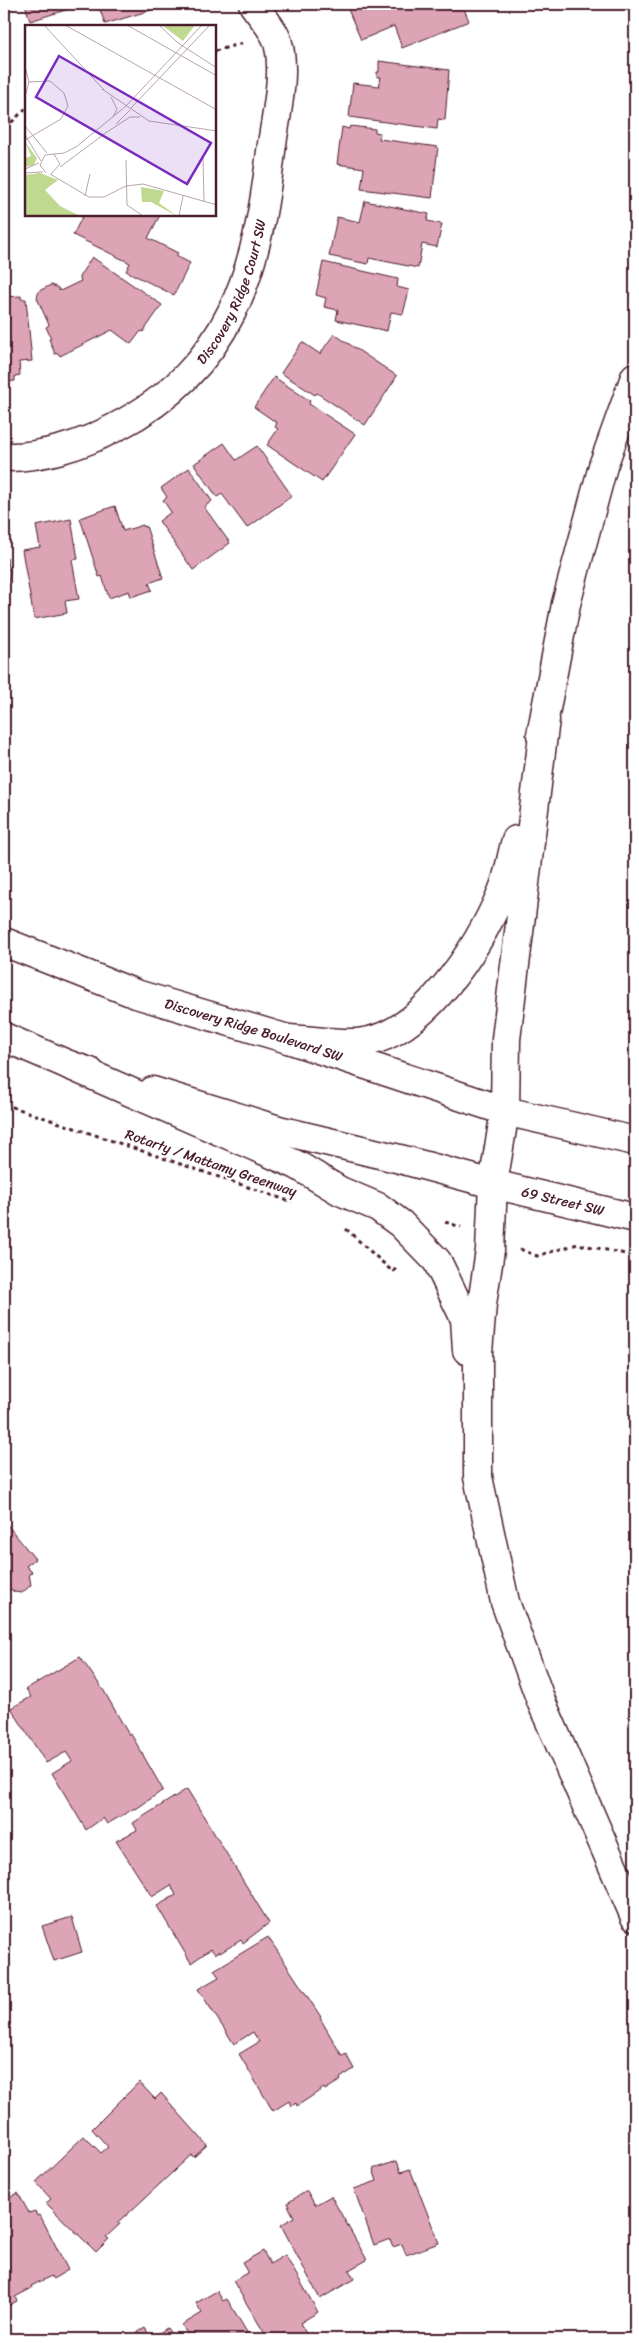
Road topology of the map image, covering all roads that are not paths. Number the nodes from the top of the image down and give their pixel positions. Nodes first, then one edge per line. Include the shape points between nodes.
1 (253, 4) edge
2 (635, 377) edge
3 (4, 457) edge
4 (545, 719) junction
5 (4, 942) edge
6 (4, 1037) edge
7 (288, 1039) junction
8 (69, 1065) junction
9 (505, 1111) junction
10 (635, 1141) edge
11 (493, 1184) junction
12 (635, 1218) edge
13 (478, 1477) junction
14 (635, 1918) edge

1 - 3 main road, Discovery Ridge Court SW via 275,35 279,47 280,81 265,206 249,272 225,326 198,365 175,388 132,419 91,439 38,454
2 - 4 main road via 603,466 571,586
4 - 7 main road via 503,890 454,977 432,1002 409,1021 385,1034 358,1043
4 - 9 main road via 506,1039
5 - 7 main road, Discovery Ridge Boulevard SW via 136,994
6 - 8 main road
7 - 9 main road, Discovery Ridge Boulevard SW
8 - 11 main road via 279,1130
8 - 13 main road via 297,1165 340,1191 378,1207 420,1241 438,1260 465,1319
9 - 10 main road
9 - 11 main road
11 - 12 main road, 69 Street SW
11 - 13 main road via 490,1250 478,1352
13 - 14 main road via 505,1602 541,1701

